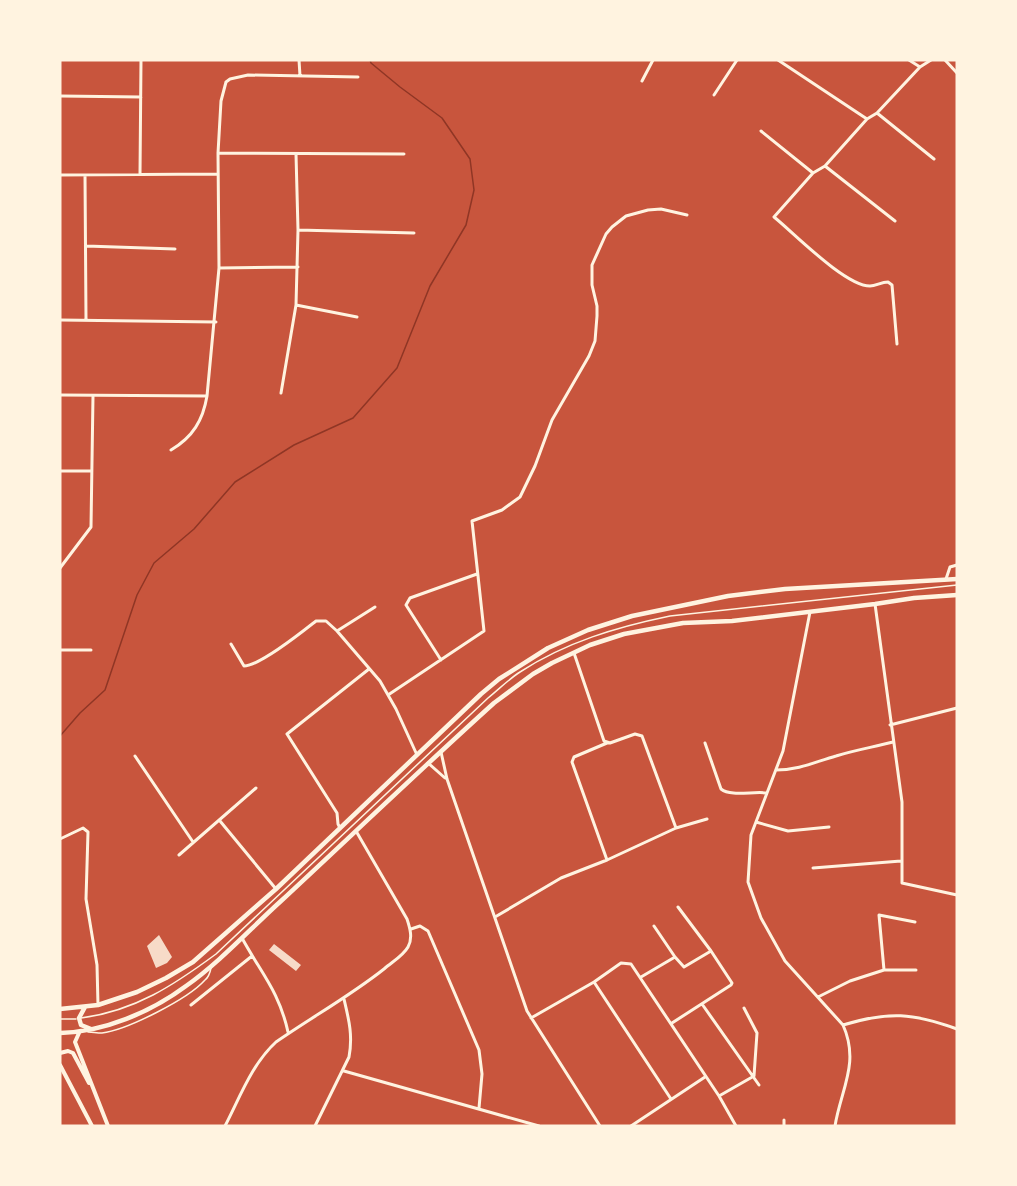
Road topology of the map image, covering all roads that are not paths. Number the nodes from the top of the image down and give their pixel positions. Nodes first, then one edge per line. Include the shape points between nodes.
1 (141, 60) edge
2 (299, 60) edge
3 (653, 60) edge
4 (737, 60) edge
5 (778, 60) edge
6 (909, 60) edge
7 (931, 60) edge
8 (945, 60) edge
9 (920, 67) junction
10 (957, 73) edge
11 (300, 76) junction
12 (358, 77) dead end
13 (642, 81) dead end
14 (714, 95) dead end
15 (60, 96) edge
16 (141, 97) junction
17 (877, 113) junction
18 (867, 119) junction
19 (761, 131) dead end
20 (218, 153) junction
21 (297, 154) junction
22 (404, 154) dead end
23 (934, 159) dead end
24 (825, 166) junction
25 (813, 173) junction
26 (140, 174) junction
27 (218, 174) junction
28 (60, 175) edge
29 (85, 175) junction
30 (687, 215) dead end
31 (896, 221) dead end
32 (298, 230) junction
33 (414, 232) dead end
34 (86, 246) junction
35 (175, 249) dead end
36 (298, 267) junction
37 (219, 268) junction
38 (296, 305) junction
39 (357, 317) dead end
40 (87, 319) junction
41 (60, 320) edge
42 (216, 322) junction
43 (897, 344) dead end
44 (281, 393) dead end
45 (60, 395) edge
46 (93, 396) junction
47 (207, 396) junction
48 (171, 450) dead end
49 (60, 471) edge
50 (92, 471) junction
51 (957, 565) edge
52 (60, 568) edge
53 (477, 574) junction
54 (946, 579) junction
55 (957, 579) edge
56 (957, 585) edge
57 (957, 594) edge
58 (875, 604) junction
59 (375, 607) dead end
60 (810, 612) junction
61 (337, 631) junction
62 (231, 644) dead end
63 (60, 650) edge
64 (91, 650) dead end
65 (574, 652) junction
66 (441, 660) junction
67 (369, 669) junction
68 (388, 695) junction
69 (957, 708) edge
70 (890, 725) junction
71 (893, 742) junction
72 (607, 743) junction
73 (705, 743) dead end
74 (441, 751) junction
75 (417, 755) junction
76 (135, 756) dead end
77 (428, 763) junction
78 (776, 770) junction
79 (447, 779) junction
80 (256, 788) dead end
81 (767, 793) junction
82 (707, 819) dead end
83 (220, 821) junction
84 (756, 822) junction
85 (830, 827) dead end
86 (340, 828) junction
87 (676, 828) junction
88 (356, 831) junction
89 (60, 839) edge
90 (193, 842) junction
91 (180, 855) dead end
92 (608, 860) junction
93 (901, 861) junction
94 (813, 868) dead end
95 (276, 889) junction
96 (957, 895) edge
97 (678, 907) dead end
98 (495, 917) junction
99 (915, 922) dead end
100 (654, 926) dead end
101 (410, 929) junction
102 (242, 938) junction
103 (711, 951) junction
104 (252, 956) junction
105 (675, 957) junction
106 (213, 963) junction
107 (884, 970) junction
108 (916, 970) dead end
109 (641, 977) junction
110 (594, 982) junction
111 (818, 997) junction
112 (344, 999) junction
113 (701, 1003) junction
114 (98, 1005) junction
115 (191, 1005) dead end
116 (85, 1007) junction
117 (744, 1008) dead end
118 (60, 1009) edge
119 (79, 1018) junction
120 (531, 1018) junction
121 (60, 1019) edge
122 (672, 1023) junction
123 (843, 1025) junction
124 (91, 1029) junction
125 (957, 1029) edge
126 (81, 1032) junction
127 (60, 1033) edge
128 (289, 1033) junction
129 (60, 1053) edge
130 (60, 1065) edge
131 (344, 1071) junction
132 (754, 1076) junction
133 (705, 1077) junction
134 (759, 1085) dead end
135 (719, 1096) junction
136 (671, 1099) junction
137 (98, 1100) junction
138 (479, 1108) junction
139 (784, 1120) dead end
140 (92, 1126) edge
141 (108, 1126) edge
142 (225, 1126) edge
143 (315, 1126) edge
144 (539, 1126) edge
145 (600, 1126) edge
146 (631, 1126) edge
147 (736, 1126) edge
148 (784, 1126) edge
149 (835, 1126) edge

1 - 16 street
2 - 11 street
3 - 13 street
4 - 14 street
5 - 18 street
6 - 9 street
7 - 9 street
8 - 10 street
9 - 17 street
11 - 12 street
11 - 20 street via 248,75 226,82 220,101
15 - 16 street
16 - 26 street
17 - 18 street
17 - 23 street
18 - 24 street
19 - 25 street
20 - 21 street
20 - 27 street
21 - 22 street
21 - 32 street
24 - 25 street
24 - 31 street
25 - 43 street via 774,217 848,277 866,285 892,285
26 - 27 street
26 - 29 street
27 - 37 street
28 - 29 street
29 - 34 street
30 - 53 street via 661,209 636,213 619,220 602,240 592,271 597,306 592,350 552,420 520,497 502,510 472,521
32 - 33 street
32 - 36 street
34 - 35 street
34 - 40 street
36 - 37 street
36 - 38 street
37 - 42 street
38 - 39 street
38 - 44 street
40 - 41 street
40 - 42 street
42 - 47 street
45 - 46 street
46 - 47 street
46 - 50 street
47 - 48 street via 192,434
49 - 50 street
50 - 52 street via 91,527
51 - 54 street via 950,567
53 - 66 street via 484,631
53 - 66 street via 407,602
54 - 55 highway
54 - 75 highway via 728,596 609,622 548,648 499,679
56 - 119 lane via 670,616 599,634 544,657 488,698 216,954 151,997
57 - 58 highway
58 - 60 highway
58 - 70 street
59 - 61 street
60 - 65 highway via 658,626 608,638
60 - 78 street via 790,721
61 - 62 street via 326,621 316,621 247,667
61 - 67 street
63 - 64 street
65 - 72 street
65 - 74 highway via 515,687
66 - 68 street
67 - 68 street
67 - 86 street via 286,734 337,813
68 - 75 street
69 - 70 street
70 - 71 street
71 - 78 street via 792,770
71 - 93 street via 902,802
72 - 87 street via 635,734 642,736
72 - 92 street via 574,757 573,762
73 - 81 street via 721,789 731,794
74 - 77 highway
74 - 79 street
75 - 86 highway
76 - 90 street
77 - 79 street
77 - 88 highway
78 - 81 street
79 - 98 street
80 - 83 street
81 - 84 street
82 - 87 street
83 - 90 street
83 - 95 street
84 - 85 street via 788,831
84 - 111 street via 748,866 753,897 785,961
86 - 95 highway
87 - 92 street
88 - 101 street via 401,906
88 - 102 highway
89 - 114 street via 83,828 88,832 86,899 97,965
90 - 91 street
92 - 98 street via 561,878
93 - 94 street
93 - 96 street via 902,883
95 - 114 highway via 178,972
97 - 103 street
98 - 120 street
99 - 107 street via 879,915
100 - 105 street
101 - 112 street via 405,951
101 - 138 street via 420,926 428,930 479,1050
102 - 104 street
102 - 106 highway
103 - 105 street via 686,967
103 - 113 street via 732,982
104 - 115 street
104 - 128 street via 274,990
105 - 109 street
106 - 124 highway via 186,987 156,1004
106 - 126 lane via 207,978 197,987 152,1014 101,1033
107 - 108 street
107 - 111 street
109 - 110 street via 631,964 621,963
109 - 122 street
110 - 120 street
110 - 136 street
111 - 123 street
112 - 128 street
112 - 131 street via 352,1035
113 - 122 street
113 - 132 street
114 - 116 highway
116 - 118 highway
116 - 119 highway
117 - 132 street via 757,1033
119 - 121 lane
119 - 124 highway via 81,1025
120 - 145 street
122 - 133 street
123 - 125 street via 904,1015 928,1018
123 - 149 street via 851,1060
124 - 126 highway
126 - 127 highway
126 - 137 street via 75,1042
128 - 142 street via 259,1062
129 - 137 street via 73,1053
130 - 140 street
131 - 138 street
131 - 143 street
132 - 134 street
132 - 135 street
133 - 135 street
133 - 136 street
135 - 147 street
136 - 146 street
137 - 141 street
138 - 144 street
139 - 148 street

